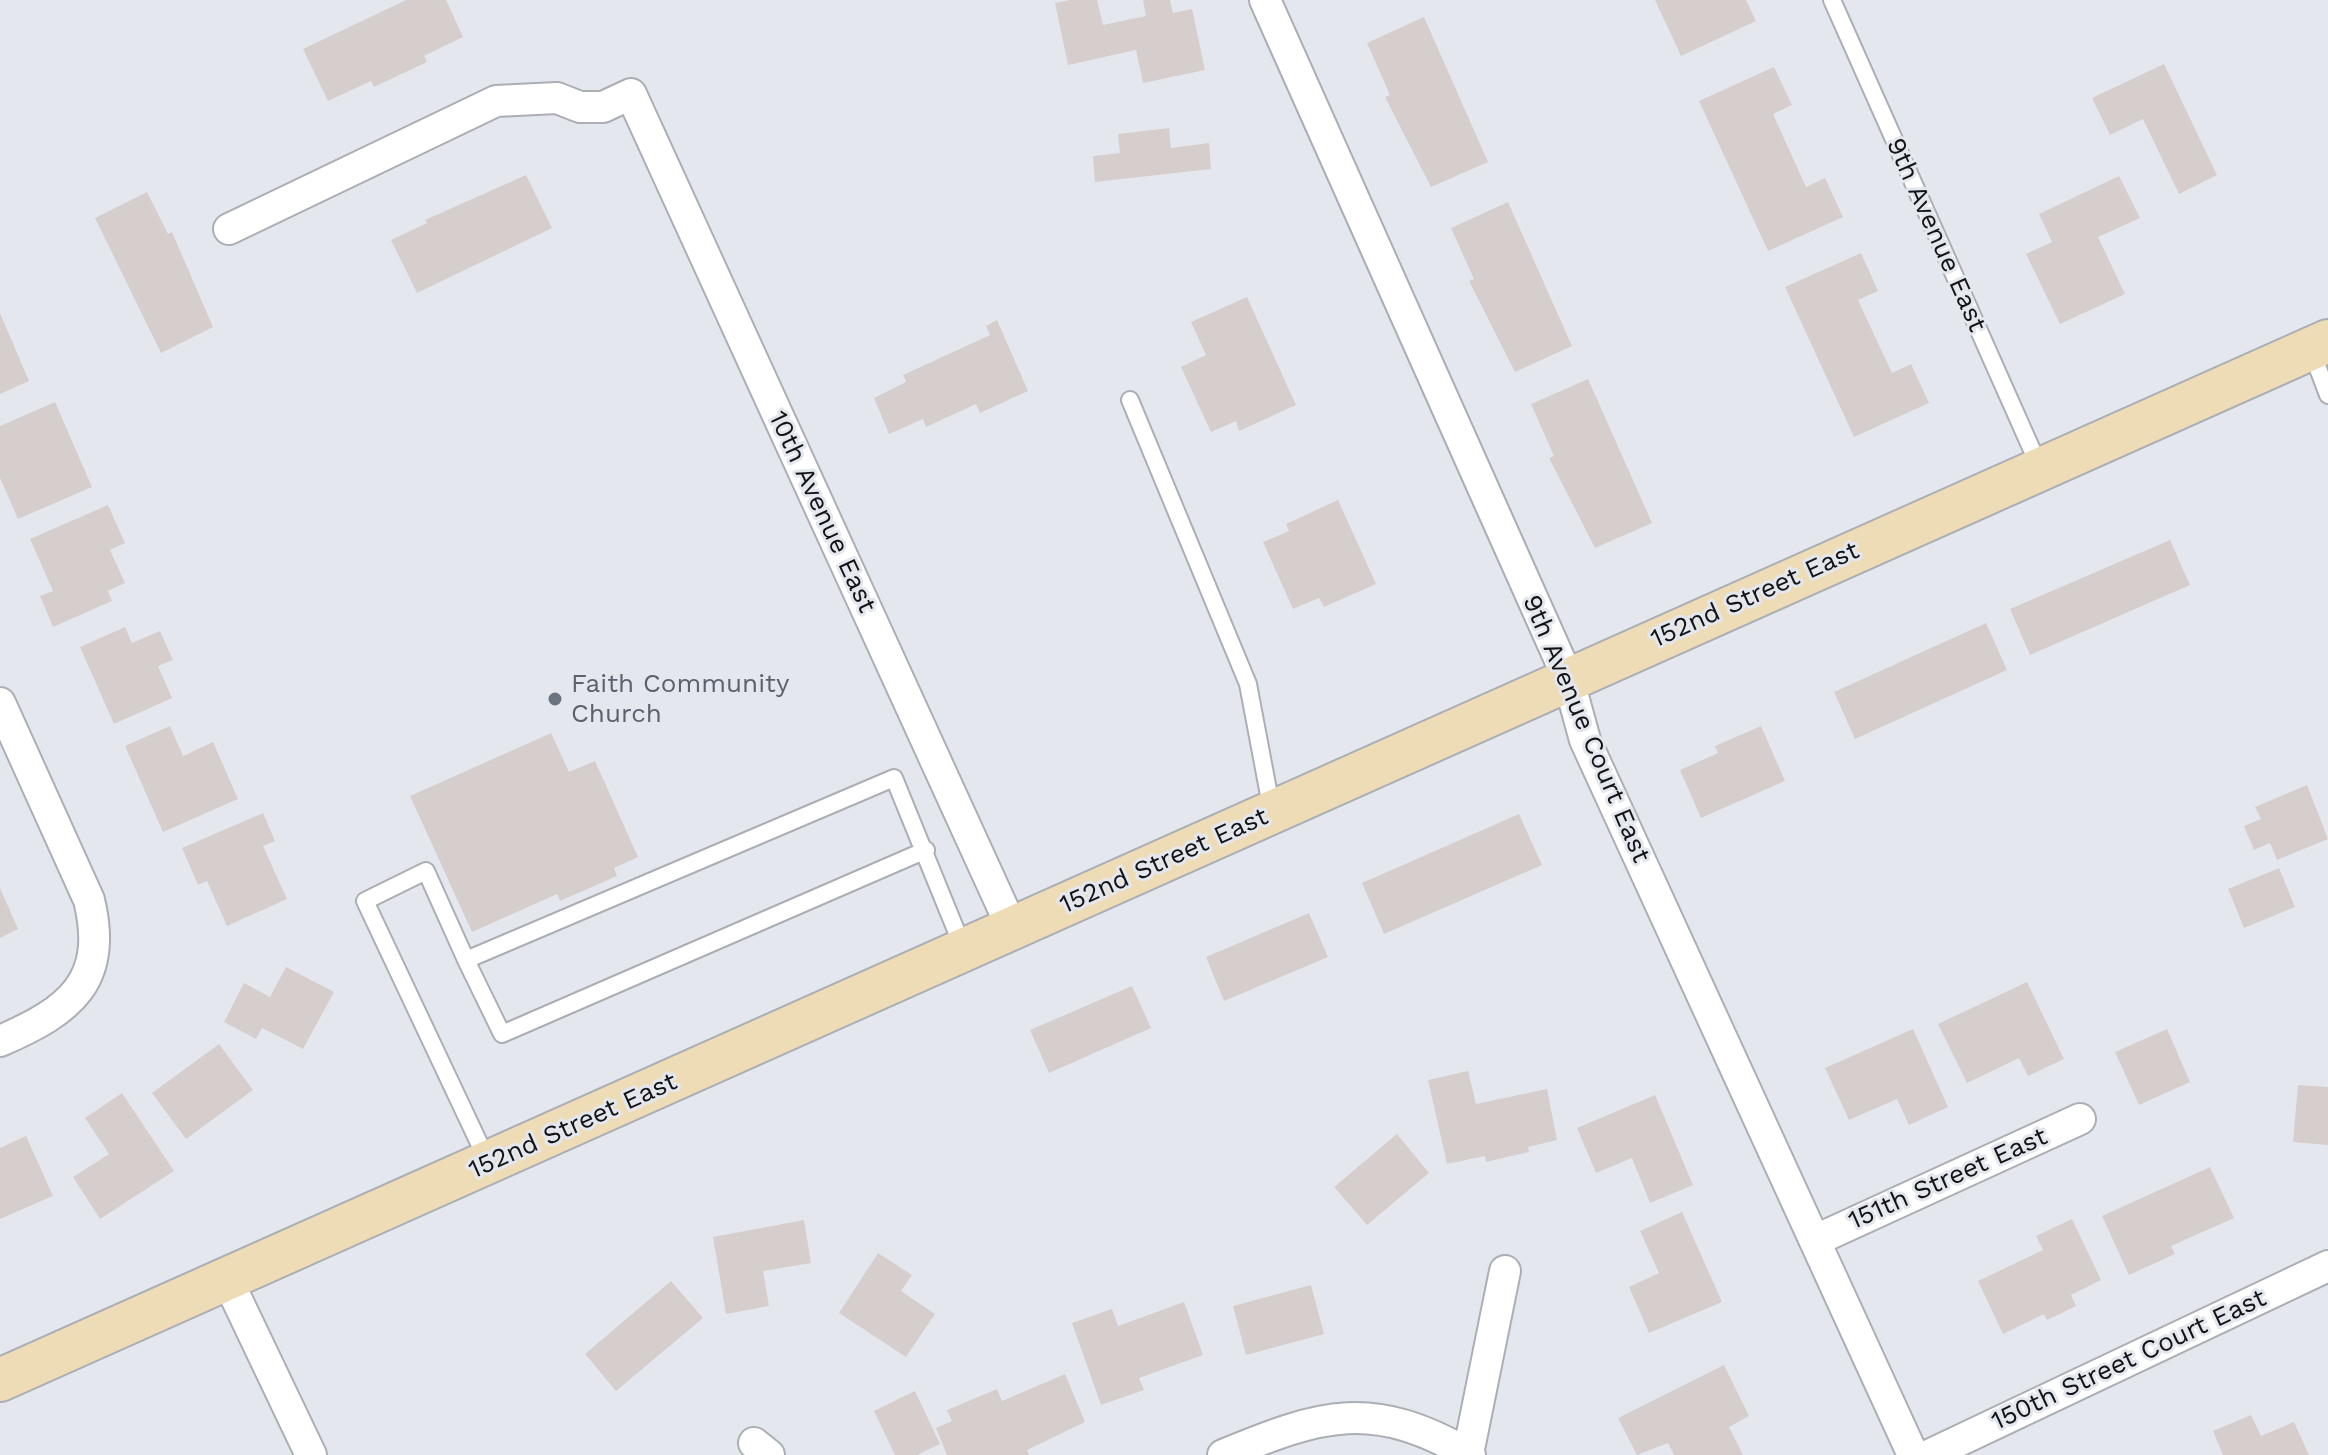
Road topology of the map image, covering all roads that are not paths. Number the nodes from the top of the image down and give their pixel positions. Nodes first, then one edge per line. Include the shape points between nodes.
1 (1265, 0) edge
2 (1832, 0) edge
3 (229, 229) dead end
4 (2319, 345) edge
5 (2328, 395) edge
6 (1130, 400) dead end
7 (2040, 469) junction
8 (1568, 678) junction
9 (0, 703) edge
10 (1272, 812) junction
11 (926, 850) junction
12 (1013, 930) junction
13 (965, 952) junction
14 (466, 960) junction
15 (0, 1041) edge
16 (2080, 1119) dead end
17 (489, 1163) junction
18 (1816, 1240) junction
19 (2328, 1266) edge
20 (1505, 1271) dead end
21 (227, 1279) junction
22 (0, 1380) edge
23 (1469, 1454) edge
24 (311, 1455) edge
25 (1223, 1455) edge
26 (1913, 1455) edge
27 (1929, 1455) edge

1 - 8 street, 9th Avenue Court East
2 - 7 lane, 9th Avenue East
3 - 12 street, 10th Avenue East via 496,101 557,98 580,107 603,107 631,94
4 - 5 lane
4 - 7 main road, 152nd Street East
6 - 10 lane via 1248,684
7 - 8 main road, 152nd Street East
8 - 10 main road, 152nd Street East
8 - 18 street, 9th Avenue Court East via 1585,740
9 - 15 street via 89,900 97,932 81,991
10 - 12 main road, 152nd Street East
11 - 13 lane
11 - 14 lane via 894,778
11 - 14 lane via 502,1034
12 - 13 main road, 152nd Street East
13 - 17 main road, 152nd Street East
14 - 17 lane via 426,871 365,901
16 - 18 street, 151th Street East
17 - 21 main road, 152nd Street East
18 - 26 street, 9th Avenue Court East
19 - 27 street, 150th Street Court East
20 - 23 street
21 - 22 main road, 152nd Street East
21 - 24 street
23 - 25 street via 1402,1423 1334,1417

